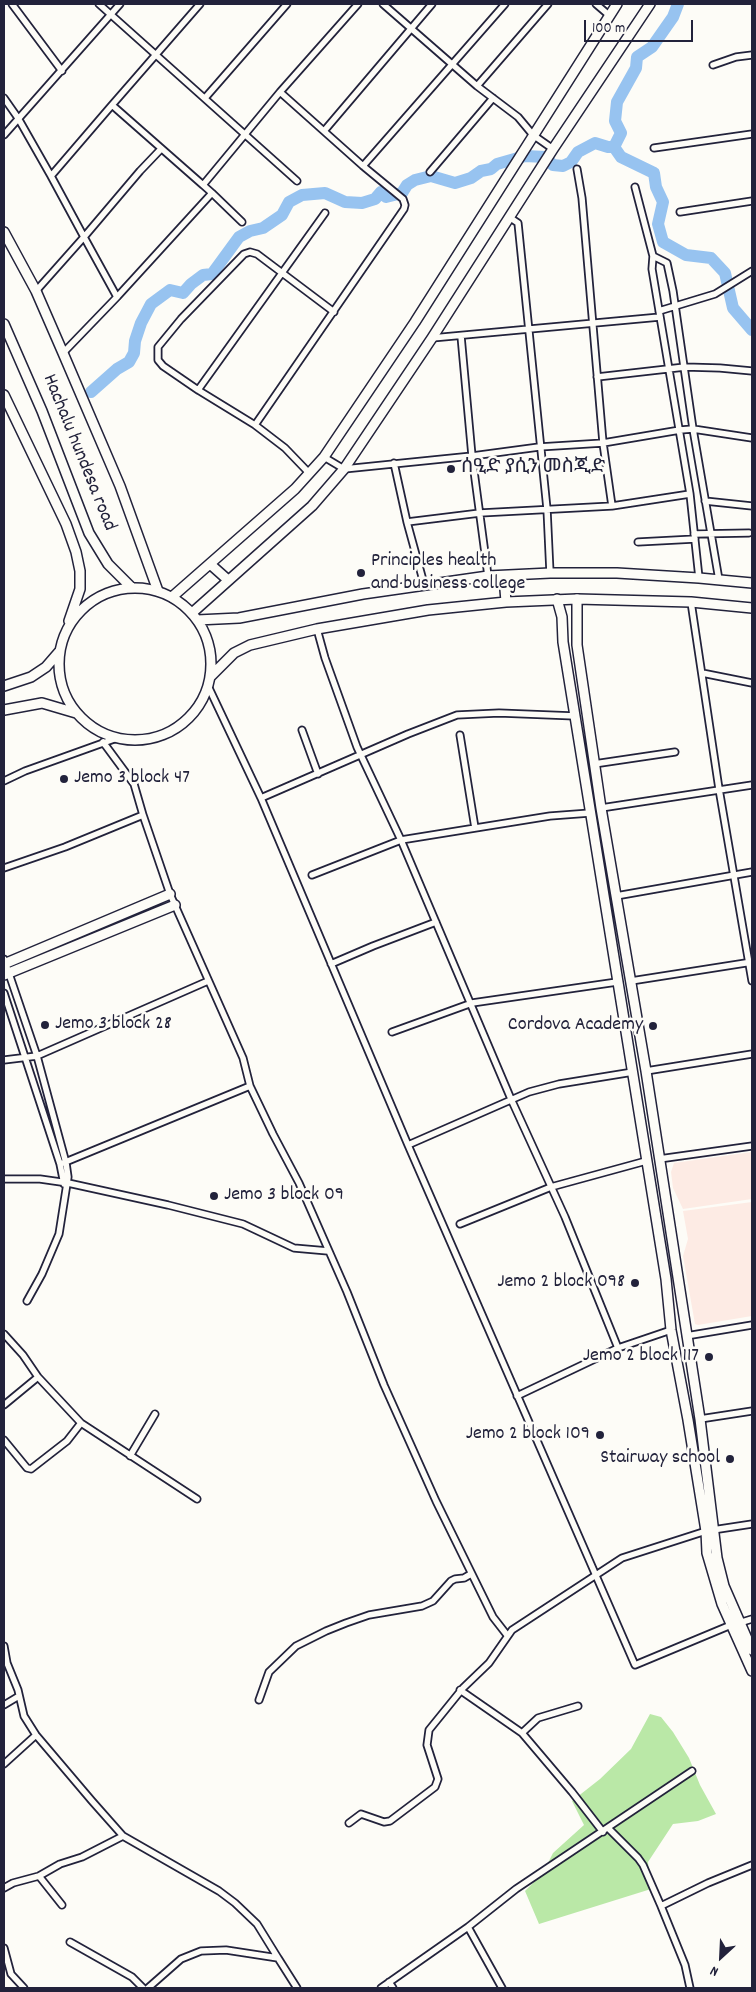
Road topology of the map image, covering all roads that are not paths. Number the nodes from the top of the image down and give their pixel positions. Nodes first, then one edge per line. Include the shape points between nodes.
1 (12, 4) edge
2 (99, 4) edge
3 (120, 4) edge
4 (200, 4) edge
5 (287, 4) edge
6 (358, 4) edge
7 (384, 4) edge
8 (432, 4) edge
9 (504, 4) edge
10 (548, 4) edge
11 (596, 4) edge
12 (617, 4) edge
13 (650, 4) edge
14 (110, 14) junction
15 (610, 16) junction
16 (411, 29) junction
17 (752, 55) edge
18 (156, 56) junction
19 (451, 64) junction
20 (713, 65) dead end
21 (62, 70) junction
22 (477, 86) junction
23 (280, 92) junction
24 (4, 98) edge
25 (205, 98) junction
26 (492, 98) junction
27 (112, 105) junction
28 (18, 118) junction
29 (324, 131) junction
30 (752, 134) edge
31 (4, 135) edge
32 (246, 135) junction
33 (534, 135) junction
34 (654, 148) dead end
35 (161, 149) junction
36 (553, 149) junction
37 (363, 166) junction
38 (577, 169) dead end
39 (430, 172) dead end
40 (51, 176) junction
41 (297, 181) dead end
42 (203, 185) junction
43 (635, 187) dead end
44 (212, 194) junction
45 (752, 200) edge
46 (680, 212) dead end
47 (324, 213) dead end
48 (509, 217) junction
49 (242, 222) dead end
50 (4, 232) edge
51 (84, 237) junction
52 (653, 256) junction
53 (752, 271) edge
54 (282, 273) junction
55 (36, 291) junction
56 (118, 297) junction
57 (676, 306) junction
58 (334, 312) junction
59 (660, 314) junction
60 (4, 324) edge
61 (592, 324) junction
62 (528, 329) junction
63 (461, 336) junction
64 (432, 338) junction
65 (63, 353) junction
66 (685, 367) junction
67 (669, 368) junction
68 (752, 371) edge
69 (596, 376) junction
70 (198, 390) junction
71 (4, 395) edge
72 (255, 425) junction
73 (680, 430) junction
74 (693, 430) junction
75 (752, 438) edge
76 (603, 443) junction
77 (539, 447) junction
78 (472, 456) junction
79 (324, 457) junction
80 (394, 462) junction
81 (344, 469) junction
82 (310, 474) junction
83 (690, 494) junction
84 (705, 501) junction
85 (612, 506) junction
86 (752, 506) edge
87 (547, 509) junction
88 (480, 513) junction
89 (407, 522) junction
90 (711, 533) junction
91 (750, 533) dead end
92 (694, 537) junction
93 (638, 542) dead end
94 (210, 564) junction
95 (550, 573) junction
96 (488, 576) junction
97 (504, 576) junction
98 (698, 578) junction
99 (228, 580) junction
100 (719, 580) junction
101 (424, 584) junction
102 (752, 584) edge
103 (132, 588) junction
104 (158, 591) junction
105 (172, 597) junction
106 (557, 599) junction
107 (577, 599) junction
108 (506, 602) junction
109 (691, 602) junction
110 (752, 608) edge
111 (194, 617) junction
112 (67, 628) junction
113 (317, 629) junction
114 (59, 652) junction
115 (702, 673) junction
116 (209, 682) junction
117 (752, 683) edge
118 (4, 686) edge
119 (4, 710) edge
120 (77, 713) junction
121 (575, 716) junction
122 (302, 730) dead end
123 (460, 735) dead end
124 (117, 738) junction
125 (103, 742) junction
126 (592, 750) junction
127 (581, 752) junction
128 (675, 752) dead end
129 (362, 755) junction
130 (594, 764) junction
131 (318, 774) junction
132 (4, 780) edge
133 (752, 785) edge
134 (719, 789) junction
135 (261, 798) junction
136 (601, 808) junction
137 (590, 813) junction
138 (142, 815) junction
139 (475, 828) junction
140 (401, 840) junction
141 (4, 868) edge
142 (752, 872) edge
143 (312, 875) dead end
144 (734, 875) junction
145 (170, 894) junction
146 (616, 896) junction
147 (175, 906) junction
148 (436, 922) junction
149 (4, 962) edge
150 (751, 962) edge
151 (331, 964) junction
152 (6, 974) edge
153 (208, 981) junction
154 (631, 981) junction
155 (752, 981) edge
156 (617, 982) junction
157 (4, 993) edge
158 (472, 1003) junction
159 (636, 1006) junction
160 (622, 1008) junction
161 (392, 1032) dead end
162 (752, 1054) edge
163 (37, 1056) junction
164 (25, 1058) junction
165 (4, 1060) edge
166 (633, 1072) junction
167 (646, 1072) junction
168 (250, 1086) junction
169 (511, 1099) junction
170 (408, 1145) junction
171 (752, 1146) edge
172 (659, 1159) junction
173 (646, 1161) junction
174 (63, 1163) junction
175 (4, 1179) edge
176 (66, 1184) junction
177 (551, 1187) junction
178 (460, 1224) dead end
179 (328, 1251) junction
180 (666, 1279) junction
181 (677, 1279) junction
182 (27, 1301) dead end
183 (752, 1325) edge
184 (671, 1330) junction
185 (4, 1334) edge
186 (686, 1336) junction
187 (618, 1348) junction
188 (38, 1377) junction
189 (517, 1396) junction
190 (4, 1405) edge
191 (752, 1411) edge
192 (155, 1414) dead end
193 (700, 1419) junction
194 (82, 1424) junction
195 (4, 1440) edge
196 (130, 1456) junction
197 (197, 1499) dead end
198 (752, 1524) edge
199 (710, 1531) junction
200 (471, 1574) junction
201 (596, 1576) junction
202 (752, 1619) edge
203 (735, 1624) junction
204 (507, 1635) junction
205 (4, 1646) edge
206 (752, 1650) edge
207 (752, 1671) edge
208 (460, 1690) junction
209 (19, 1696) junction
210 (259, 1700) dead end
211 (4, 1706) edge
212 (578, 1706) dead end
213 (522, 1733) junction
214 (36, 1736) junction
215 (4, 1764) edge
216 (692, 1771) dead end
217 (349, 1823) dead end
218 (605, 1830) junction
219 (123, 1836) junction
220 (752, 1867) edge
221 (38, 1876) junction
222 (4, 1888) edge
223 (62, 1906) dead end
224 (661, 1906) junction
225 (468, 1927) junction
226 (70, 1942) dead end
227 (4, 1948) edge
228 (278, 1958) junction
229 (389, 1982) junction
230 (24, 1988) edge
231 (143, 1988) edge
232 (148, 1988) edge
233 (297, 1988) edge
234 (381, 1988) edge
235 (393, 1988) edge
236 (502, 1988) edge
237 (690, 1988) edge

1 - 21 street
2 - 14 street
3 - 14 street
4 - 18 street
5 - 25 street
6 - 23 street
7 - 16 street
8 - 16 street
9 - 19 street
10 - 22 street
11 - 15 street
12 - 15 main road
13 - 36 main road
14 - 18 street
14 - 21 street
15 - 33 main road
16 - 19 street
16 - 29 street
17 - 20 street
18 - 25 street
18 - 27 street
19 - 22 street
19 - 37 street
21 - 28 street
22 - 26 street
23 - 29 street
23 - 32 street
24 - 28 street
25 - 32 street
26 - 33 street via 518,117
26 - 39 street
27 - 35 street
27 - 40 street
28 - 31 street
28 - 40 street
29 - 37 street
30 - 34 street
32 - 41 street
32 - 42 street
33 - 36 street
33 - 79 main road
35 - 42 street
35 - 51 street
36 - 48 main road
37 - 58 street via 403,198 404,209
38 - 61 street
40 - 51 street
42 - 44 street
43 - 52 street
44 - 49 street
44 - 56 street
45 - 46 street
47 - 54 street
48 - 62 street via 518,223
48 - 64 main road
50 - 55 main road
51 - 55 street
51 - 56 street
52 - 57 street via 666,263
52 - 59 street via 651,264
53 - 57 street via 715,294
54 - 58 street
54 - 70 street
54 - 70 street via 257,254 244,254 158,346 158,360 162,366
55 - 65 main road
56 - 65 street
57 - 59 street
57 - 66 street
58 - 72 street
59 - 61 street
59 - 67 street
60 - 103 main road, Hachalu hundesa road via 89,533 108,564
61 - 62 street
61 - 69 street
62 - 63 street
62 - 77 street
63 - 64 street
63 - 78 street
64 - 81 main road
65 - 104 main road via 120,486
66 - 67 street
66 - 68 street
66 - 74 street
67 - 69 street
67 - 73 street
69 - 76 street
70 - 72 street
71 - 112 main road via 66,524 76,552 80,589
72 - 82 street via 285,448
73 - 74 street
73 - 76 street
73 - 83 street
74 - 75 street
74 - 84 street
76 - 77 street
76 - 85 street
77 - 78 street
77 - 87 street
78 - 80 street
78 - 88 street
79 - 81 street
79 - 82 main road
80 - 81 street
80 - 89 street
81 - 99 main road via 312,506
82 - 94 main road
83 - 85 street
83 - 92 street
84 - 86 street
84 - 90 street
85 - 87 street
87 - 88 street
87 - 95 street
88 - 89 street
88 - 96 street
89 - 101 street
90 - 91 street
90 - 92 street
90 - 100 street
92 - 93 street
92 - 98 street
94 - 99 main road
94 - 105 main road
95 - 97 main road
95 - 98 main road
96 - 97 main road
96 - 101 main road
97 - 108 main road
98 - 100 main road
99 - 111 main road
100 - 102 main road
101 - 111 main road via 239,618
103 - 104 main road
103 - 112 main road via 106,593 91,602
104 - 105 main road
105 - 111 main road
106 - 107 main road
106 - 108 main road
106 - 121 main road
107 - 109 main road
107 - 126 main road via 577,645
108 - 113 main road via 428,610
109 - 110 main road
109 - 115 street
111 - 116 main road via 206,638 211,657
112 - 114 main road
113 - 116 main road via 250,645 234,653
113 - 129 street
114 - 118 main road via 46,667 30,677
114 - 120 main road via 60,678 69,703
115 - 117 street
115 - 134 street
116 - 124 main road via 195,712 173,730 146,739
116 - 135 street
119 - 120 main road via 42,703
120 - 124 main road via 88,724
121 - 127 main road
121 - 129 street via 457,715
122 - 131 street
123 - 139 street
124 - 125 street
125 - 132 street
125 - 138 street via 134,784
126 - 127 street
126 - 130 main road
127 - 137 main road
128 - 130 street
129 - 131 street
129 - 140 street
130 - 136 main road
131 - 135 street
133 - 134 street
134 - 136 street
134 - 144 street
135 - 151 street
136 - 146 main road
137 - 139 street
137 - 156 main road
138 - 141 street
138 - 145 street
139 - 140 street
140 - 143 street
140 - 148 street
142 - 144 street
144 - 146 street
144 - 150 street
145 - 147 street
145 - 149 main road
146 - 154 main road
147 - 152 main road
147 - 153 street
148 - 151 street
148 - 158 street
149 - 152 street
150 - 154 street
150 - 155 street
151 - 170 street
152 - 163 street
153 - 163 street
153 - 168 street via 243,1058
154 - 159 main road
156 - 158 street
156 - 160 main road
157 - 164 street
158 - 161 street
158 - 169 street
159 - 160 street
159 - 167 main road
160 - 166 main road
162 - 167 street
163 - 164 street
163 - 174 street
164 - 165 street
164 - 174 street
166 - 169 street via 559,1084
166 - 173 main road
167 - 172 main road
168 - 174 street
168 - 179 street via 272,1134 291,1165
169 - 170 street
169 - 177 street
170 - 189 street
171 - 172 street
172 - 181 main road
173 - 177 street
173 - 180 main road
174 - 176 street
175 - 176 street via 40,1179
176 - 179 street via 230,1219 294,1248
176 - 182 street via 59,1234
177 - 178 street
177 - 187 street
179 - 200 street via 384,1385
180 - 181 street
180 - 184 main road
181 - 186 main road
183 - 186 street
184 - 187 street
184 - 199 main road
185 - 188 street
186 - 193 main road
187 - 189 street
188 - 190 street
188 - 194 street
189 - 201 street
191 - 193 street
192 - 196 street
193 - 199 main road
194 - 195 street via 67,1441 31,1469
194 - 196 street
196 - 197 street
198 - 199 street
199 - 201 street via 622,1558
199 - 203 main road via 710,1569
200 - 204 street via 493,1617
200 - 210 street via 455,1579 422,1606 354,1620 296,1646 269,1672
201 - 203 street via 635,1666
201 - 204 street
202 - 203 street
203 - 206 main road
203 - 207 main road
204 - 208 street via 489,1662
205 - 209 street
208 - 213 street
208 - 217 street via 429,1730 427,1745 438,1779 435,1786 390,1821 361,1814
209 - 211 street
209 - 214 street via 24,1716
212 - 213 street via 538,1718
213 - 218 street
214 - 215 street
214 - 219 street
216 - 218 street
218 - 224 street via 638,1858
218 - 225 street via 516,1889
219 - 221 street
219 - 228 street via 235,1903 257,1924
220 - 224 street via 708,1883
221 - 222 street
221 - 223 street
224 - 237 street via 685,1965
225 - 229 street
225 - 236 street
226 - 231 street via 132,1976
227 - 230 street via 11,1974
228 - 232 street via 226,1950 201,1951 181,1959
228 - 233 street
229 - 234 street
229 - 235 street

